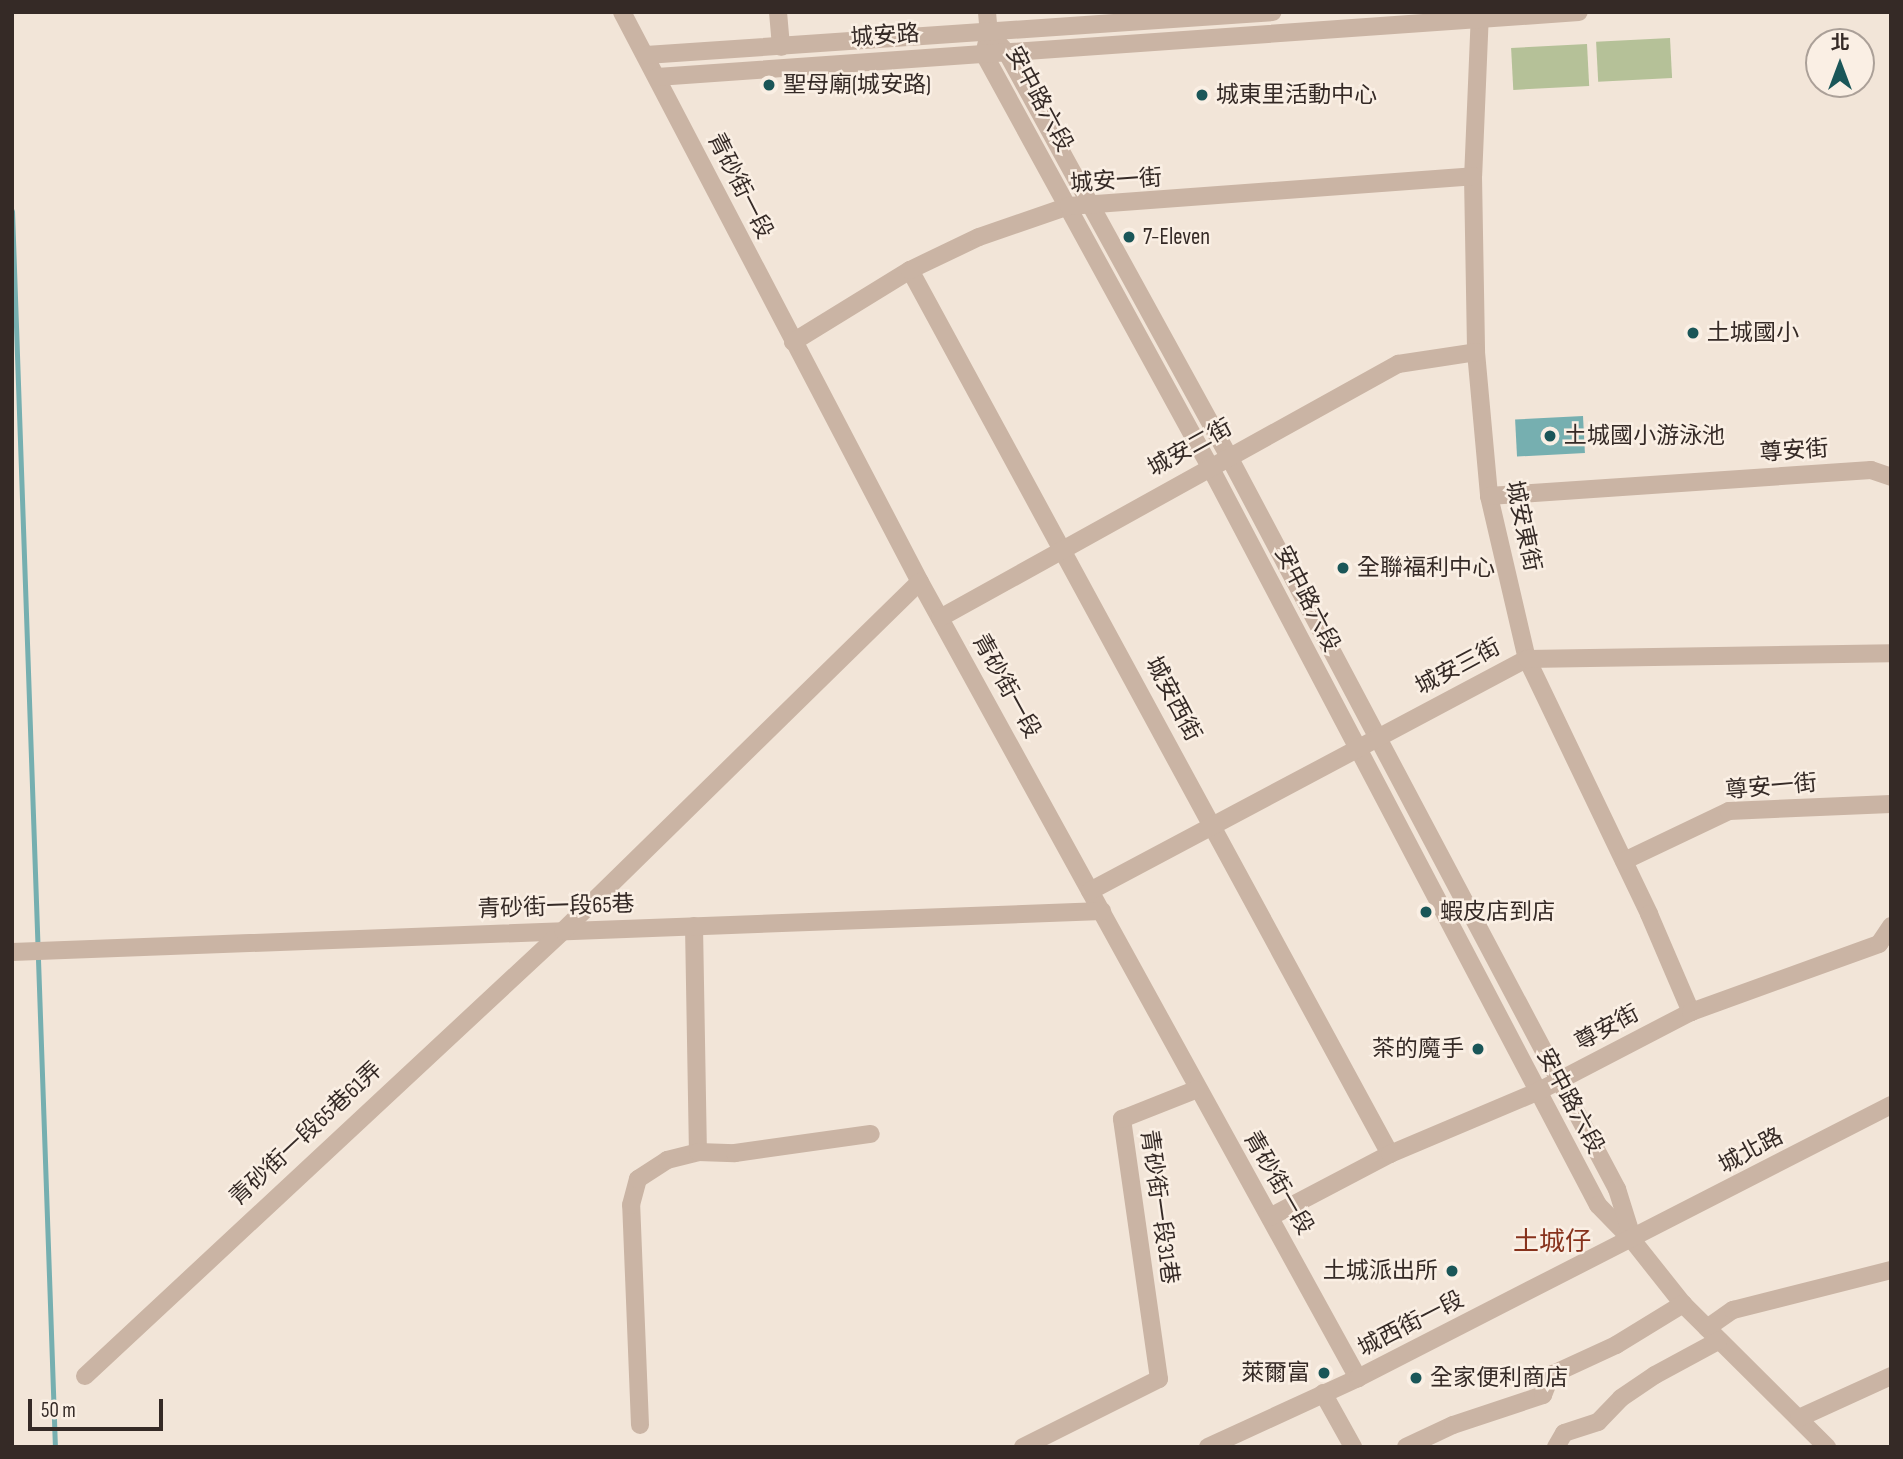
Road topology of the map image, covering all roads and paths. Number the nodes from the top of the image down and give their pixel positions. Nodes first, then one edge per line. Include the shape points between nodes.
1 (622, 12) edge
2 (778, 12) edge
3 (987, 12) edge
4 (1273, 12) edge
5 (1578, 12) edge
6 (1480, 16) edge
7 (989, 33) junction
8 (781, 47) junction
9 (1006, 53) junction
10 (984, 54) junction
11 (646, 55) junction
12 (657, 76) junction
13 (1473, 176) junction
14 (1092, 205) junction
15 (1069, 206) junction
16 (910, 270) junction
17 (793, 342) junction
18 (1476, 352) junction
19 (1228, 455) junction
20 (1209, 465) junction
21 (1891, 477) edge
22 (1489, 496) junction
23 (1064, 548) junction
24 (920, 582) junction
25 (940, 618) junction
26 (1891, 653) edge
27 (1527, 659) junction
28 (1378, 736) junction
29 (1356, 748) junction
30 (1891, 804) edge
31 (1212, 825) junction
32 (1624, 861) junction
33 (1090, 891) junction
34 (1101, 911) junction
35 (694, 926) junction
36 (1891, 926) edge
37 (563, 931) junction
38 (12, 952) edge
39 (1691, 1012) junction
40 (1558, 1081) junction
41 (1195, 1090) junction
42 (1537, 1093) junction
43 (1891, 1105) edge
44 (871, 1134) dead end
45 (698, 1152) junction
46 (1390, 1154) junction
47 (1270, 1217) junction
48 (1633, 1241) junction
49 (1891, 1270) edge
50 (1683, 1304) junction
51 (1712, 1334) junction
52 (85, 1376) dead end
53 (1891, 1376) edge
54 (1358, 1378) junction
55 (1323, 1392) junction
56 (1799, 1418) junction
57 (640, 1425) dead end
58 (1023, 1447) edge
59 (1208, 1447) edge
60 (1353, 1447) edge
61 (1406, 1447) edge
62 (1556, 1447) edge
63 (1828, 1447) edge

1 - 11 street, 青砂街一段
2 - 8 street
3 - 7 street
4 - 7 street, 城安路
5 - 6 street, 城安路
6 - 9 street, 城安路
6 - 13 street, 城安東街
7 - 8 street, 城安路
7 - 9 street, 安中路六段
7 - 10 street, 安中路六段
8 - 11 street, 城安路
9 - 10 street, 城安路
9 - 14 street, 安中路六段
10 - 12 street, 城安路
10 - 15 street, 安中路六段
11 - 12 street, 青砂街一段
12 - 17 street, 青砂街一段
13 - 14 street, 城安一街
13 - 18 street, 城安東街
14 - 15 street, 城安一街
14 - 19 street, 安中路六段
15 - 16 street, 城安一街 via 979,237
15 - 20 street, 安中路六段
16 - 17 street, 城安一街
16 - 23 street, 城安西街
17 - 24 street, 青砂街一段
18 - 19 street, 城安二街 via 1398,363
18 - 22 street, 城安東街
19 - 20 street, 城安二街
19 - 28 street, 安中路六段
20 - 23 street, 城安二街
20 - 29 street, 安中路六段
21 - 22 street, 尊安街 via 1871,470
22 - 27 street, 城安東街
23 - 25 street, 城安二街
23 - 31 street, 城安西街
24 - 25 street, 青砂街一段
24 - 37 street, 青砂街一段65巷61弄
25 - 33 street, 青砂街一段
26 - 27 street, 城安三街
27 - 28 street, 城安三街
27 - 32 street, 城安東街
28 - 29 street, 城安三街
28 - 40 street, 安中路六段
29 - 31 street, 城安三街
29 - 42 street, 安中路六段
30 - 32 street, 尊安一街 via 1728,811
31 - 33 street, 城安三街
31 - 46 street, 城安西街
32 - 39 street, 城安東街
33 - 34 street, 青砂街一段
34 - 35 street, 青砂街一段65巷
34 - 41 street, 青砂街一段
35 - 37 street, 青砂街一段65巷
35 - 45 street
36 - 39 street, 尊安街 via 1879,944
37 - 38 street, 青砂街一段65巷
37 - 52 street, 青砂街一段65巷61弄
39 - 40 street, 尊安街
40 - 42 street, 尊安街
40 - 48 street, 安中路六段 via 1617,1189
41 - 47 street, 青砂街一段
41 - 58 street, 青砂街一段31巷 via 1122,1119 1159,1379
42 - 46 street, 尊安街
42 - 48 street, 安中路六段 via 1598,1205
43 - 48 street, 城北路
44 - 45 street via 735,1153
45 - 57 street via 667,1160 638,1179 631,1205
46 - 47 street, 尊安街
47 - 54 street, 青砂街一段
48 - 50 street, 安中路六段
48 - 54 street, 城西街一段
49 - 51 street via 1733,1310
50 - 51 street, 安中路六段
50 - 61 street via 1616,1345 1551,1375 1543,1395 1453,1425
51 - 56 street, 安中路六段
51 - 62 street via 1621,1398 1598,1422 1564,1433
53 - 56 street
54 - 55 street, 城西街一段
55 - 59 street, 城西街一段
55 - 60 street
56 - 63 street, 安中路六段

